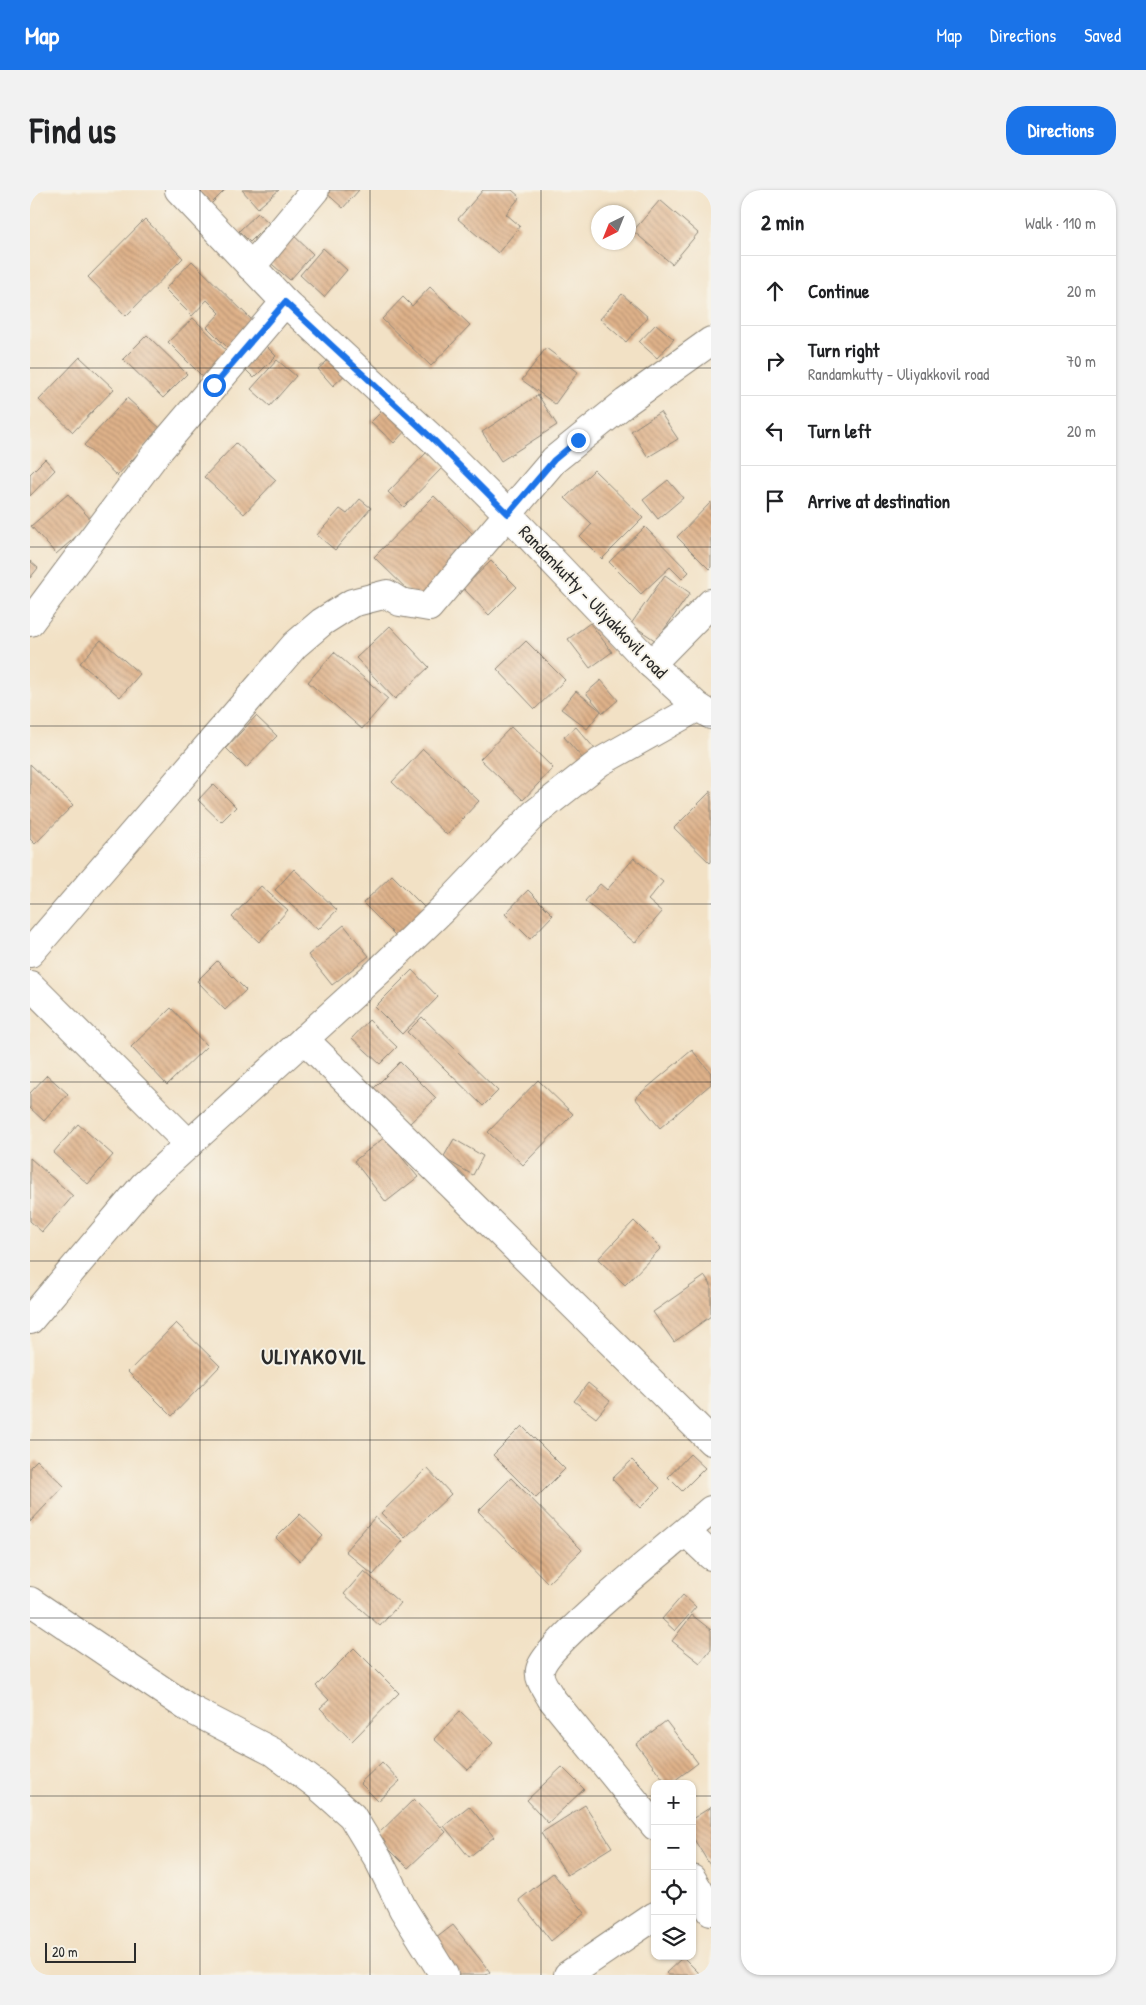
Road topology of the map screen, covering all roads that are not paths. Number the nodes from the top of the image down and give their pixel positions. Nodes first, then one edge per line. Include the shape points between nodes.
1 (179, 190) edge
2 (315, 190) edge
3 (251, 267) junction
4 (285, 302) junction
5 (711, 341) edge
6 (508, 514) junction
7 (711, 603) edge
8 (30, 622) edge
9 (651, 664) junction
10 (704, 711) edge
11 (30, 953) edge
12 (30, 984) edge
13 (304, 1039) junction
14 (189, 1144) junction
15 (32, 1313) edge
16 (711, 1441) edge
17 (711, 1510) edge
18 (686, 1532) junction
19 (711, 1556) edge
20 (30, 1601) edge
21 (654, 1825) edge
22 (696, 1889) edge
23 (711, 1911) edge
24 (651, 1919) edge
25 (444, 1975) edge
26 (568, 1975) edge

1 - 3 street, Randamkutty - Uliyakkovil road
2 - 3 street
3 - 4 street, Randamkutty - Uliyakkovil road
4 - 6 street, Randamkutty - Uliyakkovil road via 437,443
4 - 8 street via 155,455
5 - 6 street via 626,402 554,460
6 - 9 street, Randamkutty - Uliyakkovil road
6 - 11 street via 430,607 400,602 387,594 352,603 295,645
7 - 9 street
9 - 10 street, Randamkutty - Uliyakkovil road
10 - 13 street via 600,762 534,814 445,907
12 - 14 street
13 - 14 street
13 - 16 street
14 - 15 street via 144,1185
17 - 18 street
18 - 19 street
18 - 21 street via 564,1638 546,1657 540,1670 542,1682 551,1698
20 - 25 street via 190,1709 273,1752 352,1816
22 - 23 street
24 - 26 street

